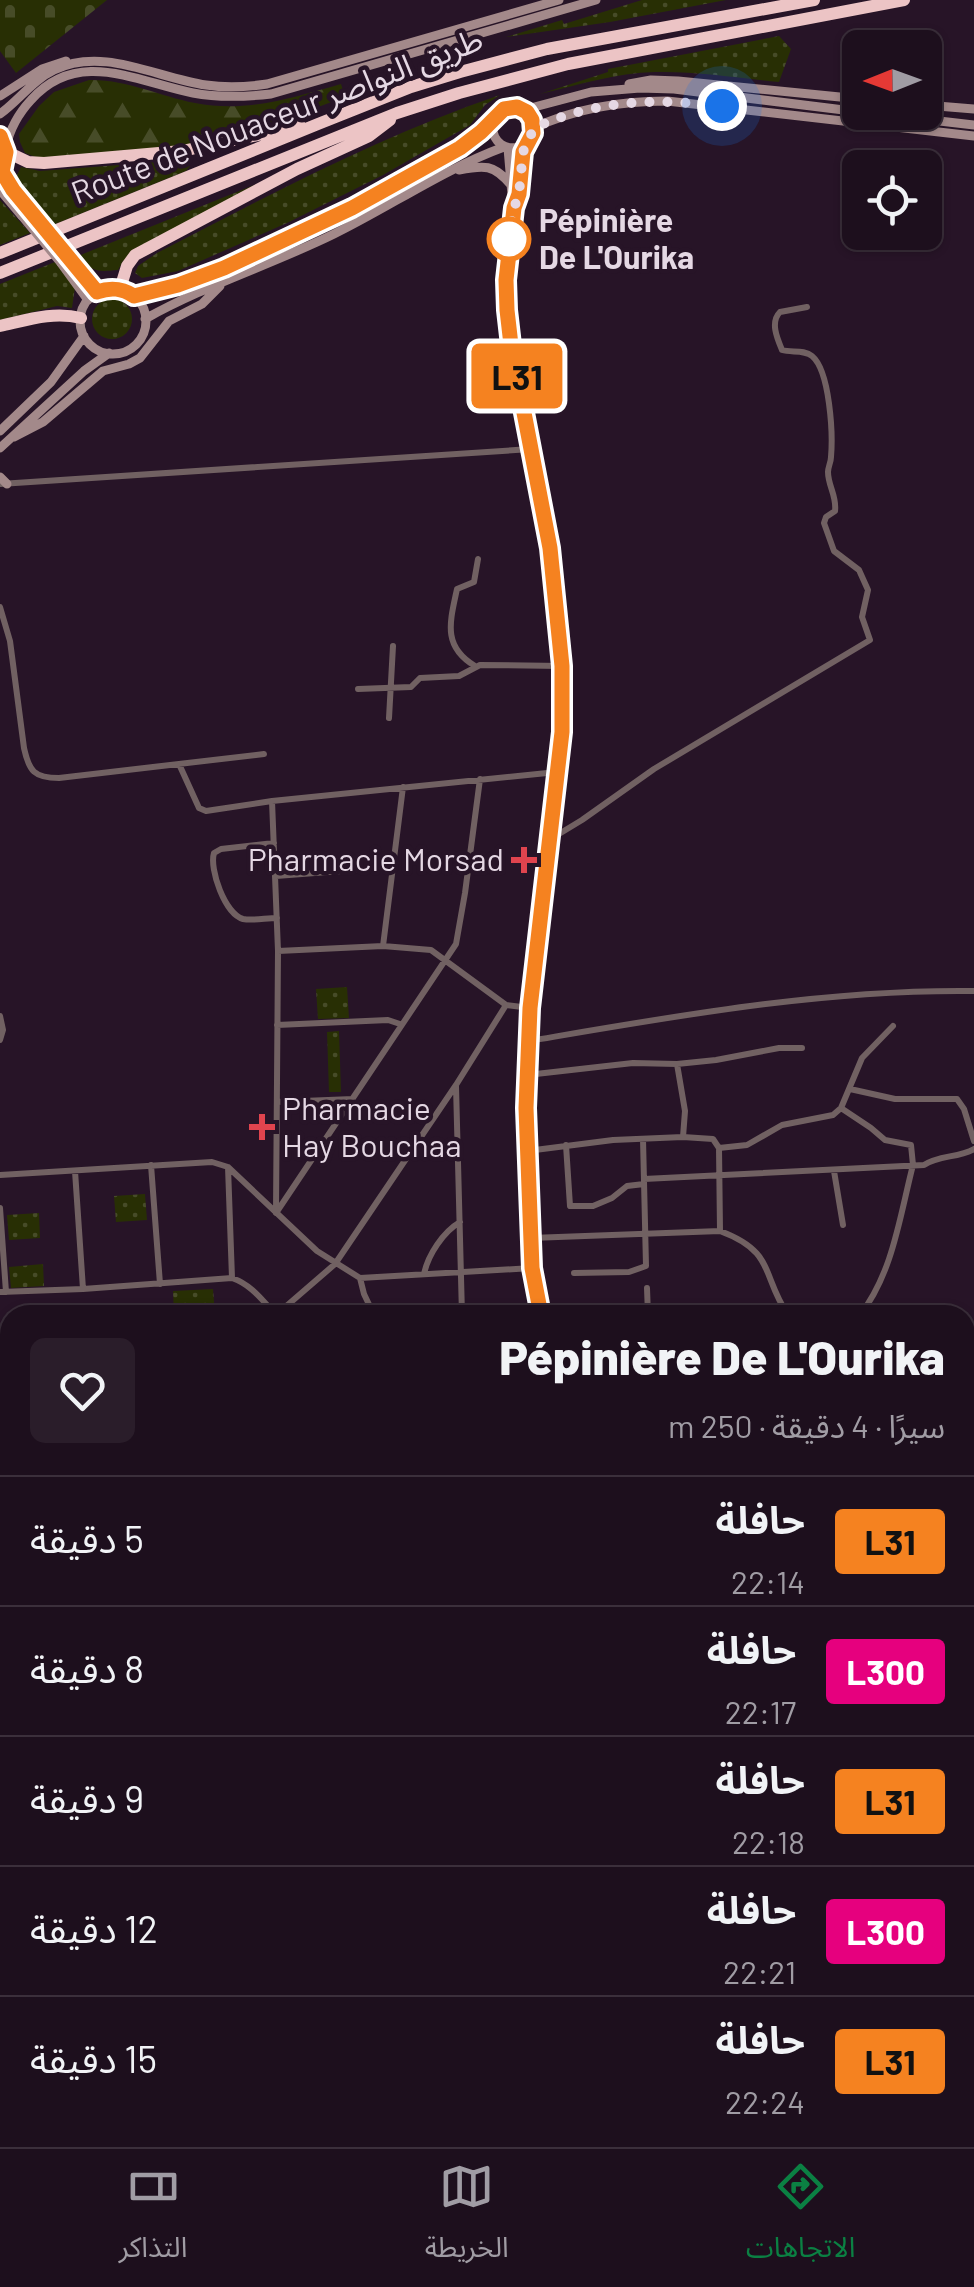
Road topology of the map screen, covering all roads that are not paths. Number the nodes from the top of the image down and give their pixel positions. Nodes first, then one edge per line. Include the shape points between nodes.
1 (559, 0) edge
2 (596, 0) edge
3 (814, 0) edge
4 (904, 0) edge
5 (78, 62) junction
6 (608, 89) junction
7 (0, 96) edge
8 (842, 98) edge
9 (942, 106) edge
10 (974, 109) edge
11 (523, 110) junction
12 (842, 110) edge
13 (0, 114) edge
14 (397, 114) junction
15 (494, 118) junction
16 (942, 121) edge
17 (318, 124) junction
18 (974, 125) edge
19 (534, 128) junction
20 (0, 136) edge
21 (974, 136) edge
22 (526, 144) junction
23 (506, 148) junction
24 (6, 150) junction
25 (446, 172) junction
26 (1, 173) edge
27 (512, 185) junction
28 (0, 190) edge
29 (514, 208) junction
30 (26, 212) junction
31 (0, 253) edge
32 (66, 262) junction
33 (0, 273) edge
34 (222, 284) junction
35 (120, 289) junction
36 (97, 292) junction
37 (134, 296) junction
38 (88, 300) junction
39 (807, 308) dead end
40 (80, 318) junction
41 (146, 319) junction
42 (0, 326) edge
43 (84, 336) junction
44 (109, 354) junction
45 (0, 431) edge
46 (14, 437) junction
47 (0, 448) edge
48 (531, 448) junction
49 (2, 482) edge
50 (478, 560) dead end
51 (0, 607) edge
52 (393, 646) dead end
53 (476, 666) junction
54 (562, 666) junction
55 (391, 688) junction
56 (358, 689) dead end
57 (390, 718) dead end
58 (264, 754) dead end
59 (179, 764) junction
60 (557, 772) junction
61 (480, 778) junction
62 (403, 787) junction
63 (272, 800) junction
64 (548, 840) junction
65 (274, 843) junction
66 (393, 867) junction
67 (276, 876) junction
68 (276, 918) junction
69 (383, 946) junction
70 (278, 951) junction
71 (446, 959) junction
72 (974, 991) edge
73 (506, 1005) junction
74 (530, 1008) junction
75 (0, 1016) edge
76 (401, 1024) junction
77 (278, 1025) junction
78 (893, 1026) dead end
79 (0, 1040) edge
80 (529, 1041) junction
81 (802, 1048) dead end
82 (677, 1064) junction
83 (527, 1075) junction
84 (456, 1085) junction
85 (850, 1089) junction
86 (353, 1099) junction
87 (278, 1102) junction
88 (973, 1105) edge
89 (841, 1108) junction
90 (964, 1110) junction
91 (682, 1137) junction
92 (643, 1139) junction
93 (974, 1141) edge
94 (566, 1145) junction
95 (719, 1148) junction
96 (974, 1149) edge
97 (527, 1151) junction
98 (151, 1165) junction
99 (913, 1165) junction
100 (228, 1167) junction
101 (834, 1170) junction
102 (75, 1171) junction
103 (720, 1174) junction
104 (0, 1175) edge
105 (644, 1182) junction
106 (0, 1208) edge
107 (276, 1212) junction
108 (460, 1222) junction
109 (843, 1226) dead end
110 (720, 1230) junction
111 (646, 1234) junction
112 (530, 1238) junction
113 (335, 1264) junction
114 (532, 1268) junction
115 (461, 1272) junction
116 (574, 1273) dead end
117 (424, 1274) junction
118 (232, 1278) junction
119 (360, 1278) junction
120 (160, 1284) junction
121 (648, 1288) dead end
122 (82, 1289) junction
123 (3, 1292) edge
124 (267, 1305) edge
125 (295, 1305) edge
126 (369, 1305) edge
127 (462, 1305) edge
128 (542, 1305) edge
129 (648, 1305) edge
130 (783, 1305) edge
131 (868, 1305) edge

1 - 5 main road via 268,84 215,86 126,65
2 - 24 main road via 271,94 210,96 120,74 76,73 35,95 10,130
3 - 17 highway, Route de Nouaceur طريق النواصر via 504,60
4 - 14 highway, Route de Nouaceur طريق النواصر via 568,64
5 - 7 main road via 54,63
5 - 13 main road via 44,76
6 - 8 main road via 678,81
6 - 11 main road
6 - 12 main road via 674,89
9 - 10 main road
11 - 15 main road via 504,109
11 - 19 main road
14 - 33 highway, Route de Nouaceur طريق النواصر
14 - 35 highway via 369,136 135,256
15 - 23 main road via 494,138
15 - 37 main road via 460,148 352,208 224,268
16 - 18 main road
17 - 24 highway via 182,150 61,162 28,162
17 - 31 highway, Route de Nouaceur طريق النواصر
19 - 21 main road via 592,108 667,101
19 - 22 main road
20 - 24 main road
22 - 23 main road
22 - 29 main road
23 - 25 main road
23 - 27 main road
24 - 26 main road
25 - 27 main road via 485,166
25 - 34 main road via 336,233
26 - 30 main road
27 - 29 main road
28 - 30 main road
29 - 48 main road via 507,310
30 - 32 main road, bridge
32 - 36 main road
32 - 38 main road
34 - 41 main road
34 - 46 main road via 169,322 140,358 100,374 43,422
35 - 36 main road
35 - 37 main road
36 - 38 main road
37 - 41 main road
38 - 40 main road
39 - 64 street via 780,312 774,324 782,350 807,352 822,371 832,454 828,474 836,499 824,523 834,551 859,570 868,590 862,617 870,640
40 - 42 highway via 53,314
40 - 43 main road
41 - 44 main road via 138,342
43 - 44 main road
43 - 45 main road via 51,382
44 - 46 main road
46 - 47 main road
48 - 49 street
48 - 54 main road
50 - 53 street via 474,582 458,586 451,635 462,658
51 - 59 street via 24,748 36,774 59,778
52 - 55 street
53 - 54 street
53 - 55 street via 460,676
54 - 60 main road
55 - 56 street
55 - 57 street
58 - 59 street
59 - 63 street via 202,810
60 - 61 street
60 - 64 main road
61 - 62 street
61 - 71 street via 460,928
62 - 63 street
62 - 66 street
63 - 65 street
64 - 74 main road
65 - 67 street
65 - 68 street via 221,849 211,858 234,914
66 - 67 street
66 - 69 street
67 - 68 street
68 - 70 street
69 - 70 street
69 - 71 street via 432,950
70 - 77 street
71 - 73 street
71 - 76 street
72 - 80 street via 799,999
73 - 74 street
73 - 84 street
74 - 80 main road
75 - 79 street
76 - 77 street
76 - 86 street
77 - 87 street
78 - 85 street via 862,1058
80 - 83 main road
81 - 82 street
82 - 83 street
82 - 91 street
83 - 97 main road
84 - 108 street
84 - 113 street
85 - 89 street
85 - 90 street via 895,1100 958,1099
86 - 87 street
86 - 107 street
87 - 107 street
88 - 90 street
89 - 95 street via 778,1126 747,1145
89 - 99 street via 885,1140 911,1145
90 - 93 street
91 - 92 street
91 - 95 street via 708,1138
92 - 94 street
92 - 105 street
94 - 97 street
94 - 105 street via 570,1206 593,1206
95 - 103 street
96 - 99 street
97 - 112 main road
98 - 100 street
98 - 102 street
98 - 120 street
99 - 101 street
99 - 131 street via 884,1276
100 - 107 street
100 - 118 street
101 - 103 street
101 - 109 street
102 - 104 street
102 - 122 street
103 - 105 street
103 - 110 street
105 - 111 street
106 - 123 street
107 - 113 street
108 - 115 street
108 - 117 street
110 - 111 street
110 - 130 street via 762,1259
111 - 112 street
111 - 116 street via 643,1269
112 - 114 main road
113 - 119 street
113 - 125 street
114 - 115 street
114 - 128 main road
115 - 117 street
115 - 127 street
117 - 119 street
118 - 120 street
118 - 124 street
119 - 126 street
120 - 122 street
121 - 129 street
122 - 123 street

